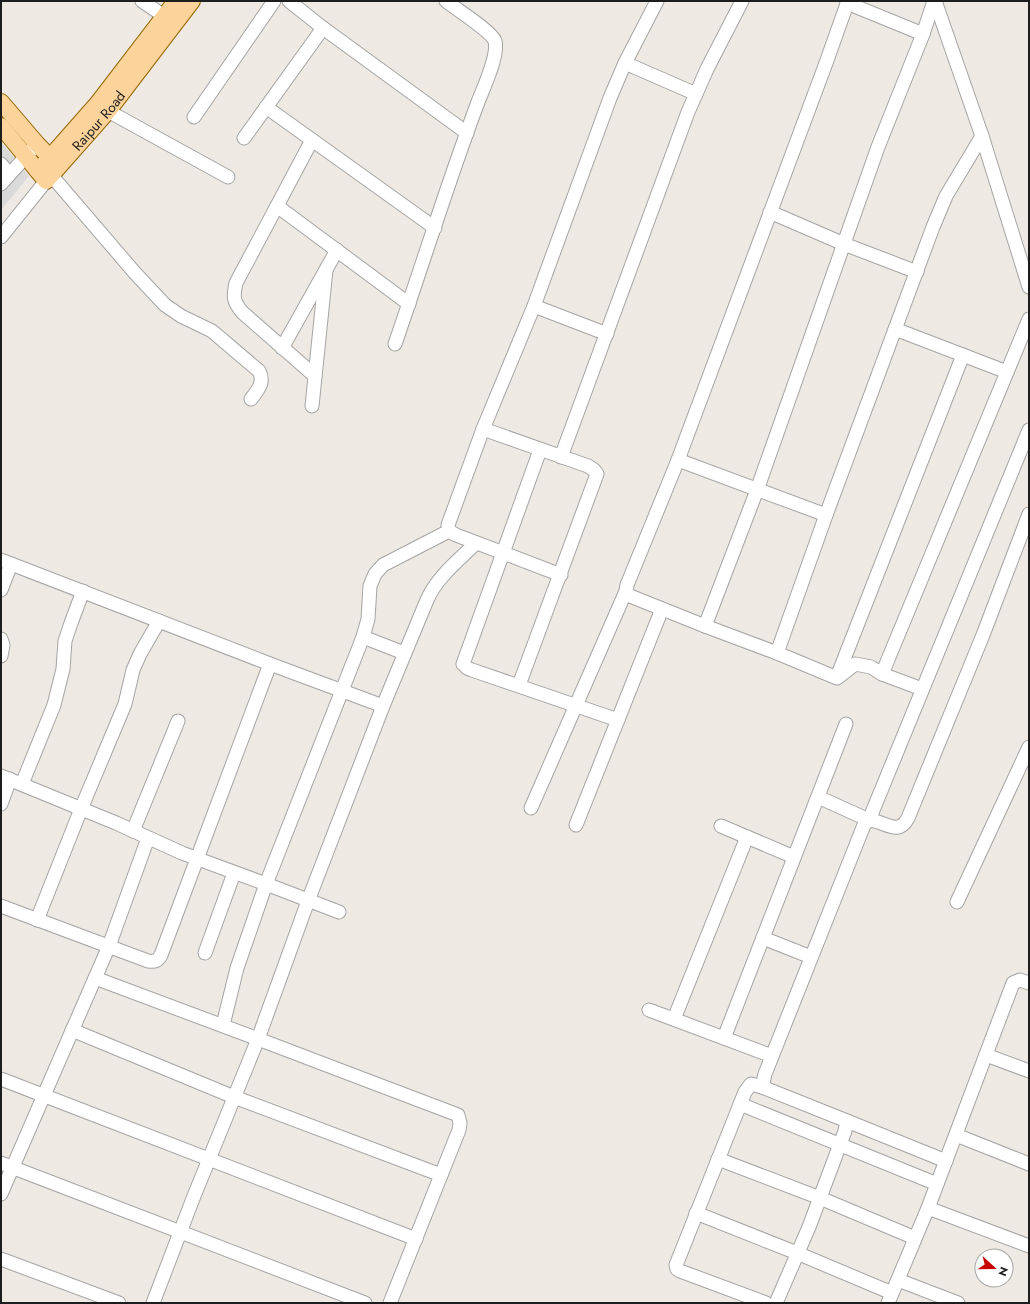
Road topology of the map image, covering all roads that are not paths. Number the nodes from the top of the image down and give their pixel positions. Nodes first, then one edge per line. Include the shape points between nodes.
1 (142, 1) edge
2 (176, 1) edge
3 (192, 1) edge
4 (274, 1) edge
5 (289, 1) edge
6 (446, 1) edge
7 (657, 1) edge
8 (742, 1) edge
9 (934, 1) edge
10 (848, 2) edge
11 (164, 16) junction
12 (323, 28) junction
13 (922, 34) junction
14 (625, 63) junction
15 (115, 91) junction
16 (696, 94) junction
17 (1, 102) edge
18 (266, 107) junction
19 (108, 111) junction
20 (194, 117) dead end
21 (1, 126) edge
22 (467, 133) junction
23 (982, 136) junction
24 (244, 138) dead end
25 (312, 140) junction
26 (37, 144) junction
27 (26, 156) junction
28 (5, 169) edge
29 (49, 170) junction
30 (228, 177) dead end
31 (1, 184) edge
32 (277, 206) junction
33 (770, 212) junction
34 (435, 228) junction
35 (1, 237) edge
36 (844, 244) junction
37 (337, 250) junction
38 (1026, 265) edge
39 (326, 270) junction
40 (917, 272) junction
41 (1029, 287) edge
42 (409, 304) junction
43 (534, 306) junction
44 (1029, 319) edge
45 (895, 329) junction
46 (607, 334) junction
47 (395, 344) dead end
48 (282, 348) junction
49 (963, 355) junction
50 (1007, 372) junction
51 (315, 376) junction
52 (251, 399) dead end
53 (312, 406) dead end
54 (483, 429) junction
55 (1029, 430) edge
56 (540, 450) junction
57 (561, 457) junction
58 (678, 460) junction
59 (757, 490) junction
60 (1029, 514) edge
61 (826, 515) junction
62 (449, 531) junction
63 (476, 542) junction
64 (503, 552) junction
65 (6, 562) edge
66 (561, 575) junction
67 (1, 590) edge
68 (84, 591) junction
69 (626, 591) junction
70 (662, 609) junction
71 (159, 621) junction
72 (705, 626) junction
73 (363, 637) junction
74 (1, 639) edge
75 (404, 653) junction
76 (777, 653) junction
77 (1, 656) edge
78 (270, 664) junction
79 (882, 674) junction
80 (837, 678) junction
81 (519, 685) junction
82 (922, 689) junction
83 (342, 690) junction
84 (576, 704) junction
85 (384, 706) junction
86 (618, 720) junction
87 (178, 721) dead end
88 (846, 724) dead end
89 (1029, 747) edge
90 (11, 779) edge
91 (818, 797) junction
92 (1, 804) edge
93 (531, 808) dead end
94 (81, 809) junction
95 (869, 820) junction
96 (576, 825) dead end
97 (721, 826) dead end
98 (133, 831) junction
99 (747, 837) junction
100 (148, 838) junction
101 (794, 857) junction
102 (196, 859) junction
103 (234, 873) junction
104 (266, 884) junction
105 (308, 901) junction
106 (957, 902) dead end
107 (1, 906) edge
108 (339, 912) dead end
109 (37, 920) junction
110 (763, 938) junction
111 (109, 946) junction
112 (205, 953) dead end
113 (812, 958) junction
114 (95, 978) junction
115 (1029, 983) edge
116 (649, 1010) dead end
117 (674, 1019) junction
118 (223, 1025) junction
119 (72, 1030) junction
120 (258, 1038) junction
121 (724, 1038) junction
122 (986, 1055) junction
123 (772, 1056) junction
124 (1029, 1071) edge
125 (1, 1079) edge
126 (762, 1087) junction
127 (44, 1094) junction
128 (234, 1097) junction
129 (740, 1104) junction
130 (848, 1121) junction
131 (956, 1135) junction
132 (840, 1144) junction
133 (210, 1159) junction
134 (718, 1160) junction
135 (946, 1162) junction
136 (1029, 1164) edge
137 (7, 1165) edge
138 (441, 1175) junction
139 (937, 1184) junction
140 (1, 1194) edge
141 (820, 1198) junction
142 (928, 1208) junction
143 (696, 1213) junction
144 (181, 1232) junction
145 (416, 1238) junction
146 (915, 1238) junction
147 (1029, 1246) edge
148 (797, 1252) junction
149 (1, 1260) edge
150 (898, 1280) junction
151 (890, 1298) edge
152 (119, 1303) edge
153 (153, 1303) edge
154 (366, 1303) edge
155 (390, 1303) edge
156 (766, 1303) edge
157 (776, 1303) edge
158 (958, 1303) edge

1 - 11 street
2 - 11 main road, Raipur Road
3 - 15 main road, Raipur Road
4 - 20 street
5 - 12 street
6 - 22 street via 488,32 495,41 492,64
7 - 14 street
8 - 16 street
9 - 13 street
9 - 23 street
10 - 13 street
10 - 33 street
11 - 15 main road, Raipur Road
12 - 18 street
12 - 22 street
13 - 36 street
14 - 16 street
14 - 43 street
15 - 19 main road, Raipur Road
15 - 29 main road, Raipur Road via 98,103
16 - 46 street
17 - 26 main road
18 - 24 street
18 - 25 street
19 - 29 main road, Raipur Road
19 - 30 street
21 - 27 main road
22 - 34 street
23 - 38 street
23 - 40 street via 946,196
25 - 32 street
25 - 34 street
26 - 27 street
26 - 29 main road
27 - 28 street
27 - 29 main road
28 - 31 street
29 - 35 street, Raipur Road
29 - 52 street via 165,305 212,331 259,371 262,381
32 - 37 street
32 - 48 street via 236,284 234,293 235,304
33 - 36 street
33 - 58 street
34 - 42 street
36 - 40 street
36 - 59 street
37 - 39 street
37 - 42 street
38 - 41 street
39 - 48 street
39 - 51 street
40 - 45 street
42 - 47 street
43 - 46 street
43 - 54 street
44 - 50 street
45 - 49 street
45 - 61 street
46 - 57 street
48 - 51 street
49 - 50 street
49 - 80 street
50 - 79 street
51 - 53 street
54 - 56 street
54 - 62 street via 449,519
55 - 82 street
56 - 57 street
56 - 64 street
57 - 66 street via 588,466 597,474
58 - 59 street
58 - 69 street
59 - 61 street
59 - 72 street
60 - 95 street via 983,635 905,824 894,828
61 - 76 street
62 - 63 street
62 - 73 street via 383,565 375,574 370,586 368,619
63 - 64 street
63 - 75 street via 432,588
64 - 66 street
64 - 81 street via 463,664 472,670
65 - 67 street
65 - 68 street
66 - 81 street
68 - 71 street
68 - 90 street via 65,642 63,668 54,705
69 - 70 street via 630,596
69 - 84 street
70 - 72 street
70 - 86 street
71 - 78 street
71 - 94 street via 133,670 125,704
72 - 76 street
73 - 75 street
73 - 83 street
74 - 77 street
75 - 85 street
76 - 80 street
78 - 83 street
78 - 102 street
79 - 80 street via 871,667 855,664
79 - 82 street
81 - 84 street
82 - 95 street
83 - 85 street
83 - 104 street
84 - 86 street
84 - 93 street
85 - 105 street
86 - 96 street
87 - 98 street
88 - 91 street
89 - 106 street
90 - 92 street
90 - 94 street
91 - 95 street
91 - 101 street
94 - 98 street
94 - 109 street
95 - 113 street via 862,829
97 - 99 street
98 - 100 street
99 - 101 street
99 - 117 street
100 - 102 street
100 - 111 street
101 - 110 street
102 - 103 street
102 - 111 street via 158,960 148,961
103 - 104 street
103 - 112 street
104 - 105 street
104 - 118 street via 237,968
105 - 108 street
105 - 120 street
107 - 109 street
109 - 111 street
110 - 113 street
110 - 121 street
111 - 114 street
113 - 123 street
114 - 118 street
114 - 119 street
115 - 122 street via 1020,980 1014,983
116 - 117 street
117 - 121 street
118 - 120 street
119 - 127 street
119 - 128 street
120 - 128 street
120 - 138 street via 458,1115 459,1130
121 - 123 street
122 - 124 street
122 - 131 street
123 - 126 street
125 - 127 street
126 - 129 street via 751,1084
126 - 130 street
127 - 133 street
127 - 137 street
128 - 133 street
128 - 138 street
129 - 132 street
129 - 134 street
130 - 132 street
130 - 135 street
131 - 135 street
131 - 136 street
132 - 139 street
132 - 141 street
133 - 144 street
133 - 145 street
134 - 141 street
134 - 143 street
135 - 139 street
137 - 140 street
137 - 144 street
138 - 145 street
139 - 142 street
141 - 146 street
141 - 148 street
142 - 146 street
142 - 147 street
143 - 148 street
143 - 156 street via 678,1259 677,1269
144 - 153 street
144 - 154 street
145 - 155 street
146 - 150 street
148 - 151 street
148 - 157 street
149 - 152 street
150 - 151 street
150 - 158 street

